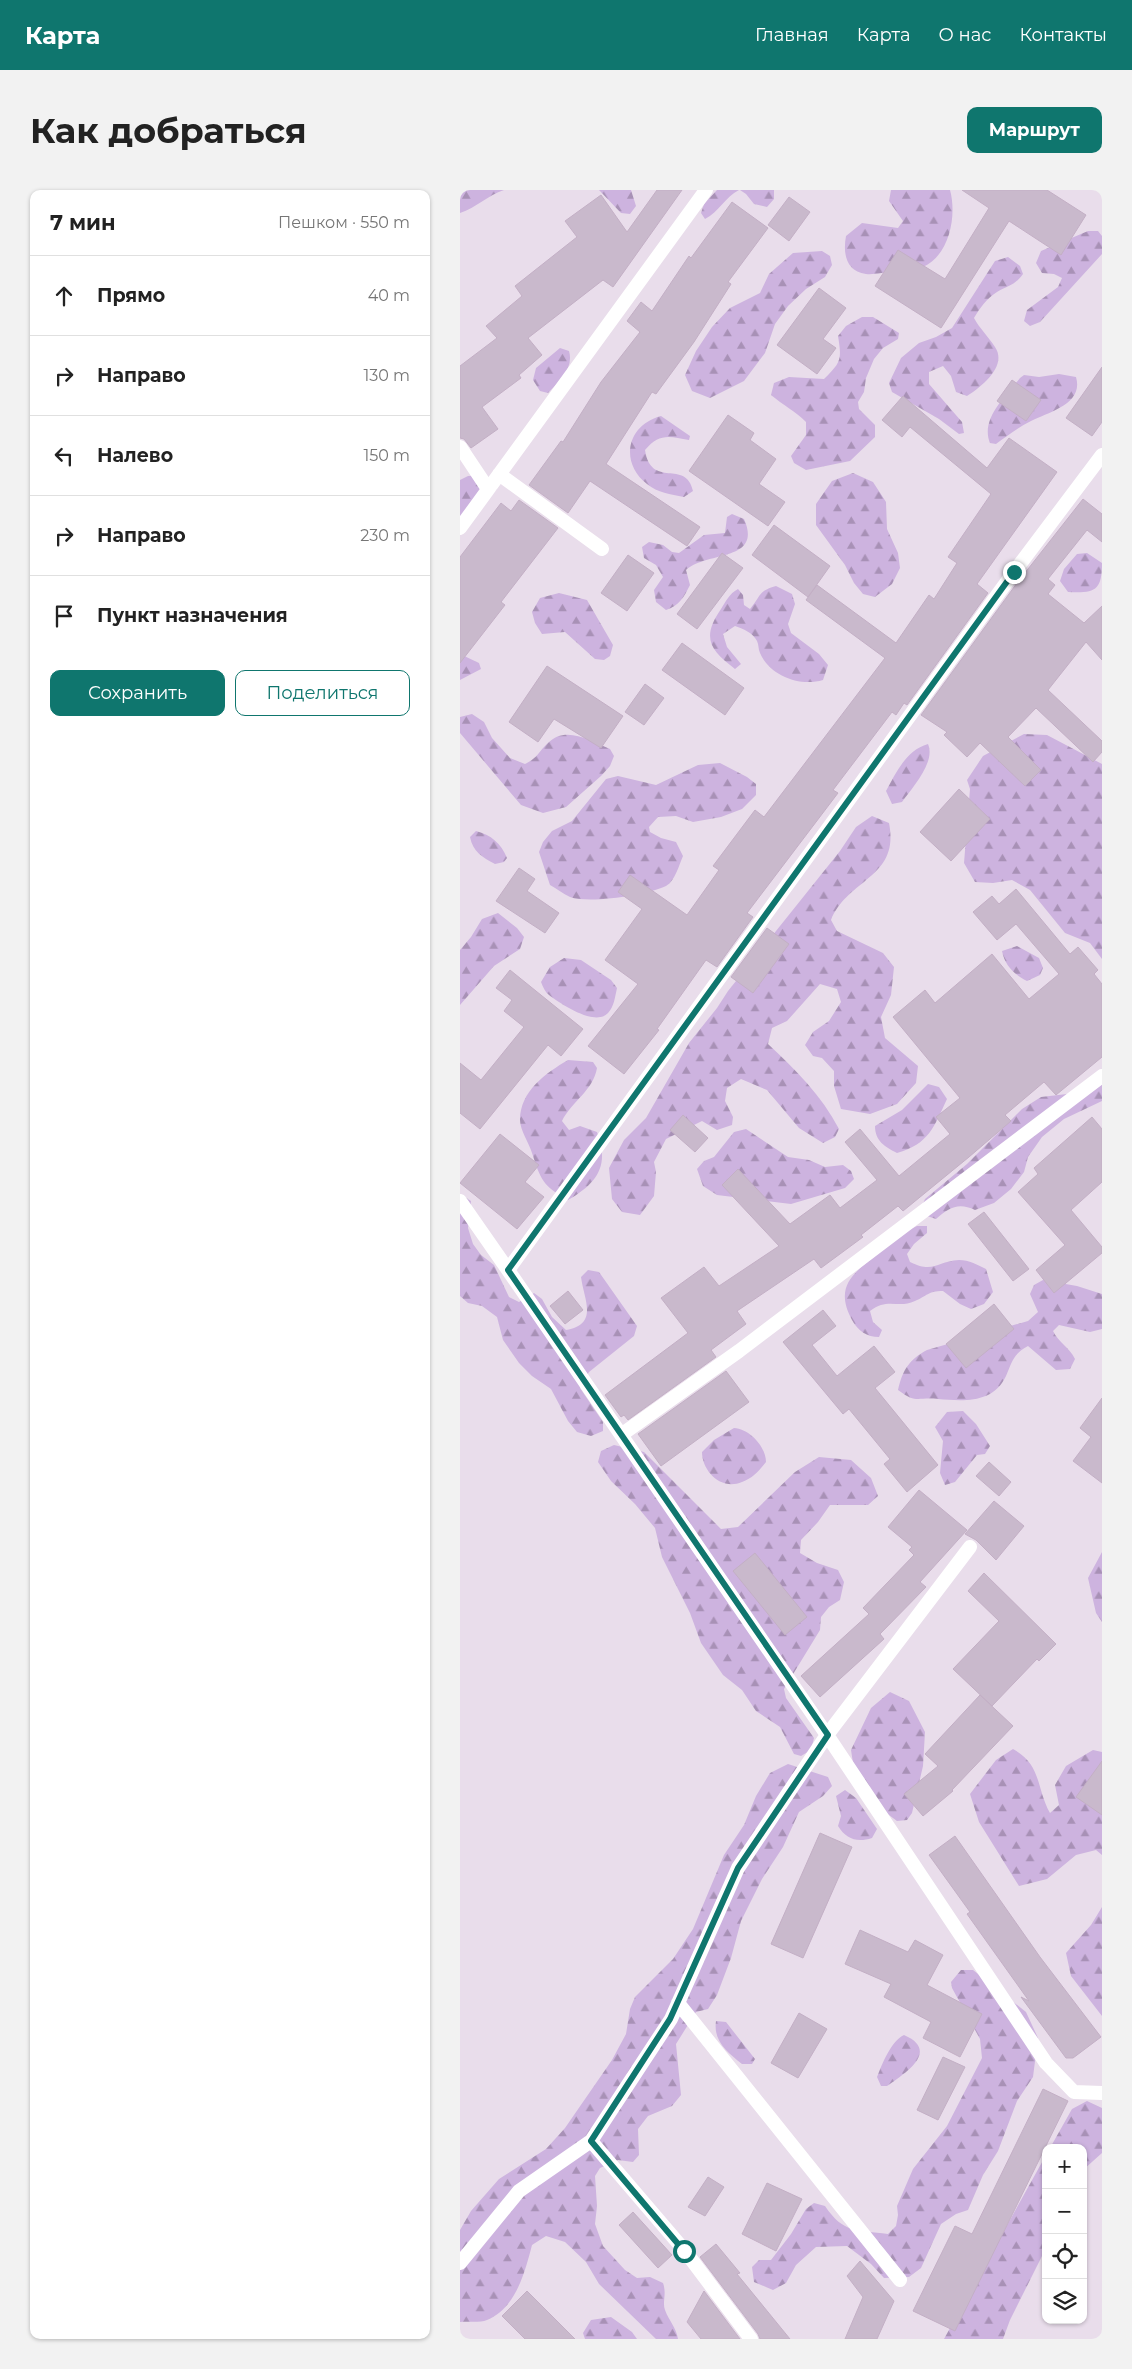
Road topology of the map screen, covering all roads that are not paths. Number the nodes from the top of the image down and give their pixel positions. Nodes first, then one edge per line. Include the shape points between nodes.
1 (706, 190) edge
2 (460, 447) edge
3 (1102, 455) edge
4 (499, 474) junction
5 (488, 489) junction
6 (460, 528) edge
7 (602, 550) dead end
8 (1102, 1076) edge
9 (460, 1201) edge
10 (508, 1270) junction
11 (621, 1435) junction
12 (970, 1547) dead end
13 (828, 1735) junction
14 (678, 2003) junction
15 (1102, 2093) edge
16 (591, 2141) junction
17 (460, 2263) edge
18 (900, 2280) dead end
19 (751, 2339) edge

1 - 4 lane
2 - 5 lane
3 - 10 lane
4 - 5 lane
4 - 7 lane
5 - 6 lane
8 - 11 lane via 739,1351
9 - 10 lane
10 - 11 lane
11 - 13 lane
12 - 13 lane
13 - 14 lane via 738,1868
13 - 15 lane via 1046,2063 1074,2092
14 - 16 lane
14 - 18 lane
16 - 17 lane via 519,2191
16 - 19 lane via 684,2251

